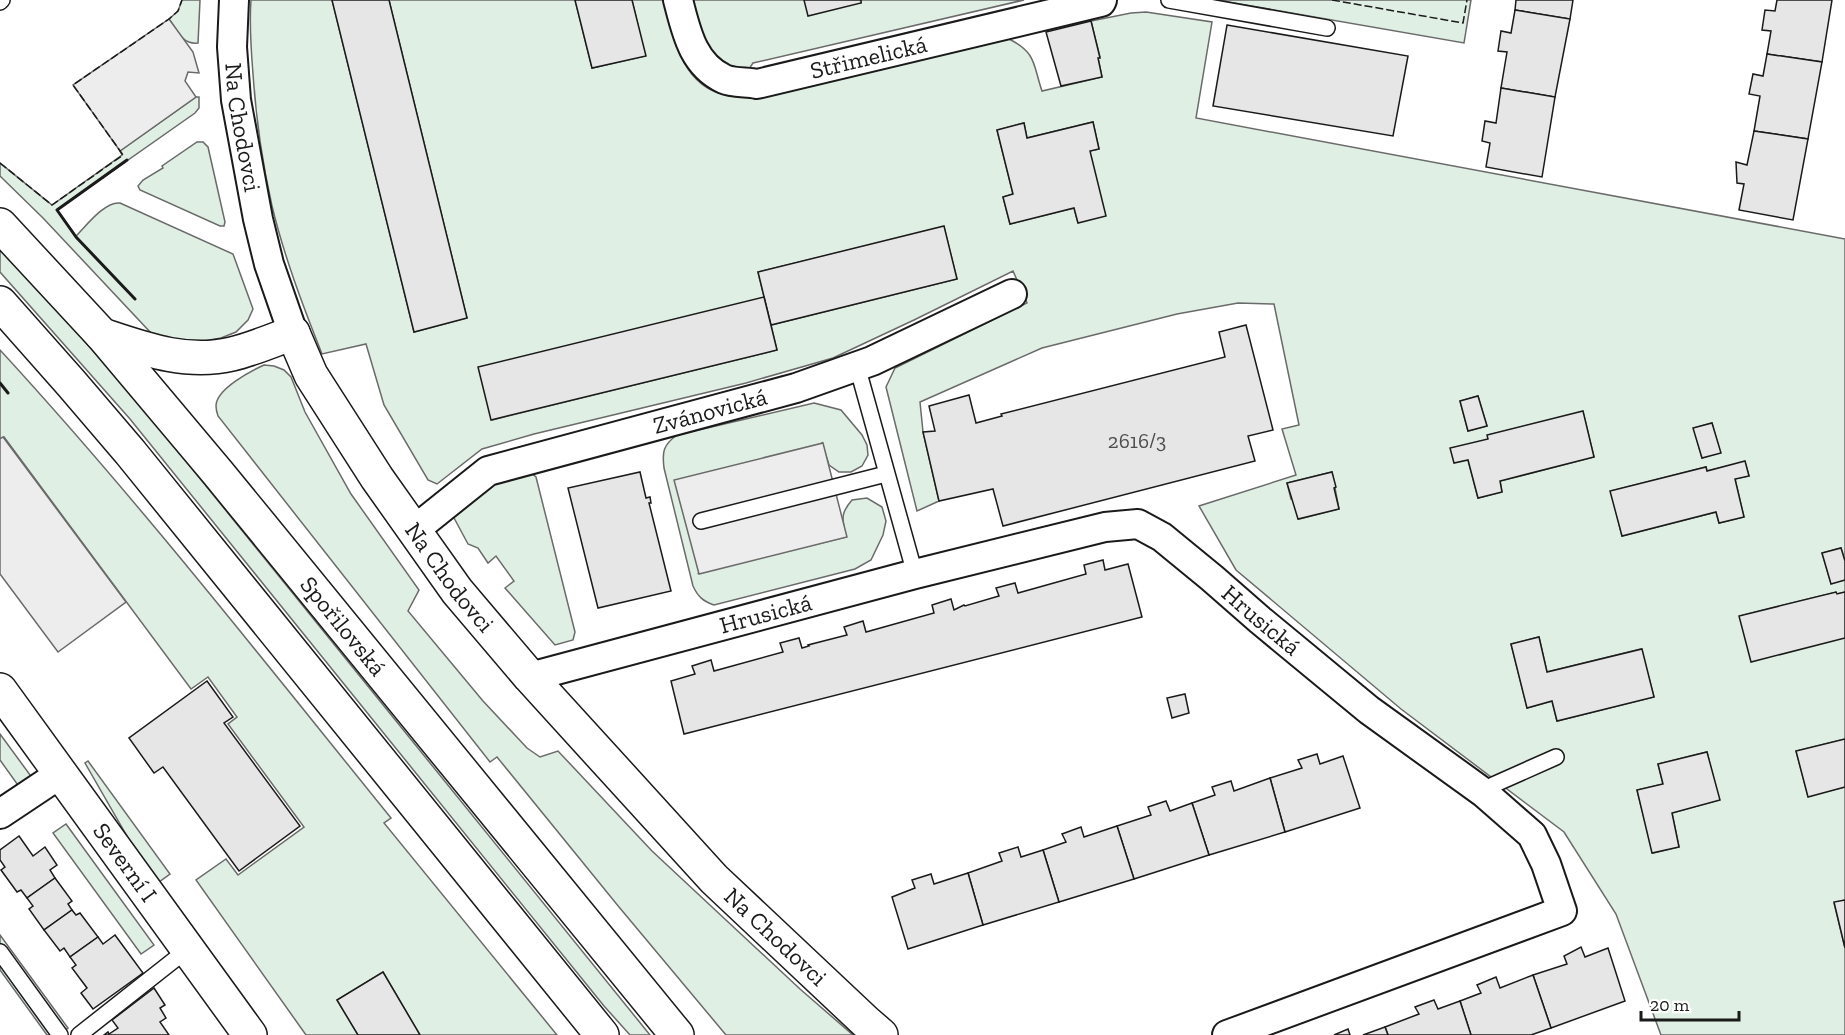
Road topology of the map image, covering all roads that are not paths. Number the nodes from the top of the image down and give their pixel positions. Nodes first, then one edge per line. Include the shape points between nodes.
1 (234, 0) edge
2 (678, 0) edge
3 (1102, 0) edge
4 (1169, 0) edge
5 (1327, 28) dead end
6 (0, 225) edge
7 (1012, 294) dead end
8 (0, 303) edge
9 (293, 333) junction
10 (102, 336) junction
11 (857, 366) junction
12 (886, 474) junction
13 (700, 521) dead end
14 (413, 531) junction
15 (915, 574) junction
16 (530, 677) junction
17 (0, 690) edge
18 (1556, 757) dead end
19 (60, 774) junction
20 (1484, 793) junction
21 (0, 814) edge
22 (188, 950) junction
23 (0, 952) edge
24 (60, 1035) edge
25 (79, 1035) edge
26 (250, 1035) edge
27 (602, 1035) edge
28 (677, 1035) edge
29 (881, 1035) edge
30 (1227, 1035) edge

1 - 9 street, Na Chodovci via 236,100 269,264
2 - 3 street, Střimelická via 689,41 703,64 725,80 757,84
4 - 5 lane
6 - 10 main road, Spořilovská
7 - 11 street, Zvánovická
8 - 27 main road via 130,452
9 - 10 main road via 212,358 153,352
9 - 14 main road, Na Chodovci via 311,375
10 - 28 main road, Spořilovská
11 - 12 lane
11 - 14 street, Zvánovická via 796,388 488,471
12 - 13 lane
12 - 15 lane
14 - 16 main road, Na Chodovci via 457,591
15 - 16 street, Hrusická
15 - 20 street, Hrusická via 1105,527 1138,524 1162,537 1370,710
16 - 29 main road, Na Chodovci via 714,879
17 - 19 main road, Severní I
18 - 20 lane via 1493,785
19 - 21 street
19 - 22 main road, Severní I
20 - 30 street, Hrusická via 1532,835 1562,911
22 - 25 lane
22 - 26 main road, Severní I
23 - 24 lane

